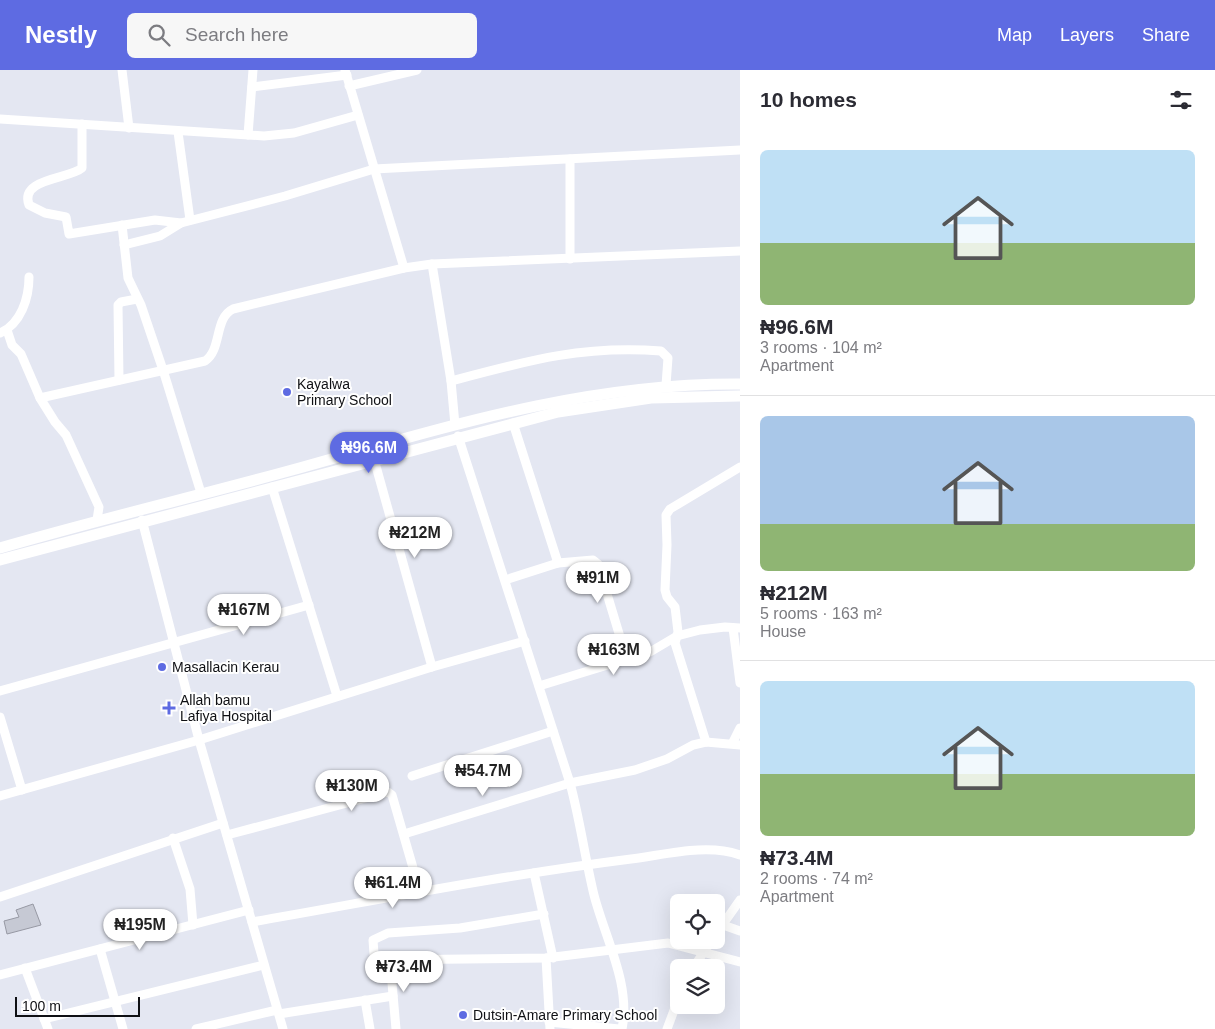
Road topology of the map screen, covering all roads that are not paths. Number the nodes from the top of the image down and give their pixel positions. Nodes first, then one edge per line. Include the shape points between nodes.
1 (122, 70) edge
2 (253, 70) edge
3 (417, 70) edge
4 (389, 72) edge
5 (346, 73) edge
6 (349, 86) junction
7 (252, 87) junction
8 (358, 115) junction
9 (0, 119) edge
10 (82, 124) junction
11 (129, 128) junction
12 (178, 132) junction
13 (248, 135) junction
14 (740, 150) edge
15 (570, 159) junction
16 (374, 169) junction
17 (186, 222) junction
18 (122, 225) junction
19 (124, 245) junction
20 (740, 251) edge
21 (570, 259) junction
22 (432, 264) junction
23 (404, 268) junction
24 (29, 277) dead end
25 (137, 299) junction
26 (4, 332) edge
27 (163, 370) junction
28 (119, 380) junction
29 (451, 381) junction
30 (740, 384) edge
31 (666, 385) junction
32 (740, 396) edge
33 (40, 398) junction
34 (513, 423) junction
35 (455, 424) junction
36 (458, 436) junction
37 (374, 459) junction
38 (740, 467) edge
39 (272, 487) junction
40 (201, 493) junction
41 (97, 520) junction
42 (142, 520) junction
43 (0, 548) edge
44 (0, 560) edge
45 (558, 563) junction
46 (505, 580) junction
47 (309, 605) junction
48 (736, 628) edge
49 (677, 636) junction
50 (525, 641) junction
51 (173, 644) junction
52 (628, 660) junction
53 (432, 666) junction
54 (740, 683) edge
55 (539, 686) junction
56 (0, 691) edge
57 (337, 696) junction
58 (0, 717) edge
59 (740, 728) edge
60 (553, 731) junction
61 (199, 740) junction
62 (706, 742) junction
63 (737, 744) edge
64 (412, 776) dead end
65 (570, 783) junction
66 (22, 790) junction
67 (0, 796) edge
68 (223, 823) junction
69 (404, 834) junction
70 (227, 835) junction
71 (173, 838) junction
72 (740, 855) edge
73 (588, 864) junction
74 (534, 873) junction
75 (420, 892) junction
76 (0, 897) edge
77 (740, 900) edge
78 (248, 910) junction
79 (544, 914) junction
80 (725, 921) edge
81 (252, 922) junction
82 (193, 925) junction
83 (725, 925) edge
84 (740, 931) edge
85 (100, 949) junction
86 (612, 950) junction
87 (704, 951) junction
88 (550, 958) junction
89 (699, 959) edge
90 (390, 960) junction
91 (740, 962) edge
92 (264, 965) junction
93 (26, 968) junction
94 (0, 975) edge
95 (393, 996) junction
96 (365, 1000) junction
97 (115, 1001) junction
98 (278, 1012) junction
99 (673, 1014) edge
100 (44, 1019) junction
101 (550, 1025) edge
102 (48, 1029) edge
103 (123, 1029) edge
104 (196, 1029) edge
105 (283, 1029) edge
106 (370, 1029) edge
107 (396, 1029) edge
108 (621, 1029) edge
109 (667, 1029) edge

1 - 11 street
2 - 7 street
3 - 4 street
4 - 6 street
5 - 6 street
5 - 7 street
6 - 8 street
7 - 13 street
8 - 13 street via 294,133
8 - 16 street
9 - 10 street
10 - 11 street
10 - 18 street via 82,168 37,184 29,196 29,205 45,213 66,217 69,234
11 - 12 street
12 - 13 street
12 - 17 street
14 - 15 street
15 - 16 street
15 - 21 street
16 - 17 street
16 - 23 street
17 - 18 street via 155,220
17 - 19 street via 160,236
18 - 19 street
19 - 25 street via 128,278
20 - 21 street
21 - 22 street
22 - 23 street
22 - 29 street
23 - 27 street via 233,309 224,316 209,358
24 - 26 street via 25,305
25 - 27 street
25 - 28 street via 118,305
26 - 33 street via 21,354
27 - 28 street
27 - 40 street
28 - 33 street
29 - 31 street via 568,352 606,349 661,351 668,358
29 - 35 street
30 - 31 main road
31 - 35 main road via 579,396
32 - 34 main road via 651,398 606,403
33 - 41 street via 66,435 99,507
34 - 36 main road
34 - 45 street
35 - 40 main road
36 - 37 main road
36 - 46 street
37 - 39 main road
37 - 53 street
38 - 49 street via 670,509 666,515 665,590 675,607
39 - 42 main road
39 - 47 street
40 - 41 main road
41 - 43 main road
42 - 44 main road
42 - 51 street
45 - 46 street
45 - 52 street via 587,559 598,564
46 - 50 street
47 - 51 street
47 - 57 street
48 - 49 street via 700,630
48 - 54 street
49 - 52 street
49 - 62 street via 675,643
50 - 53 street
50 - 55 street
51 - 56 street
51 - 61 street
52 - 55 street
53 - 57 street
55 - 60 street
57 - 61 street
58 - 66 street
59 - 63 street
60 - 64 street
60 - 65 street
61 - 66 street
61 - 68 street
62 - 63 street
62 - 65 street via 635,770
65 - 69 street
65 - 73 street
66 - 67 street
68 - 70 street
68 - 71 street
69 - 70 street via 392,795 388,792
69 - 75 street
70 - 78 street
71 - 76 street
71 - 82 street via 190,888
72 - 73 street via 718,850 694,851
73 - 74 street
73 - 86 street
74 - 75 street
74 - 79 street
75 - 81 street
77 - 80 street
78 - 81 street
78 - 82 street
79 - 88 street
79 - 90 street via 460,928 405,931 375,937 376,958
81 - 92 street
82 - 85 street
83 - 84 street
85 - 93 street
85 - 97 street
86 - 87 street via 668,943
86 - 88 street
86 - 108 street via 624,1008
87 - 89 street
87 - 91 street
88 - 90 street
88 - 101 street
90 - 95 street
92 - 97 street
92 - 98 street
93 - 94 street
93 - 100 street
95 - 96 street
95 - 107 street
96 - 98 street
96 - 106 street
97 - 100 street
97 - 103 street
98 - 104 street
98 - 105 street
99 - 109 street
100 - 102 street
101 - 108 street

